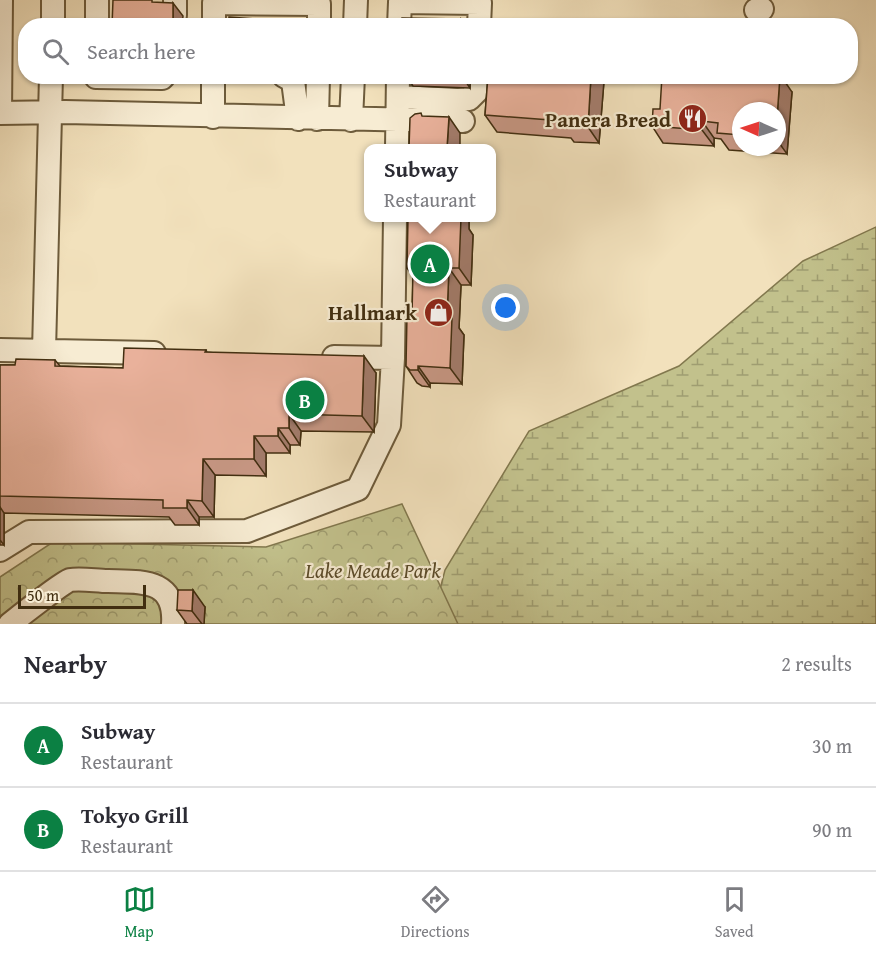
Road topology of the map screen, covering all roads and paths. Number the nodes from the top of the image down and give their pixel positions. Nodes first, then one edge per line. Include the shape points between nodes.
1 (1, 0) edge
2 (53, 0) edge
3 (97, 0) edge
4 (356, 0) edge
5 (246, 3) junction
6 (53, 18) edge
7 (97, 18) edge
8 (214, 18) edge
9 (238, 18) edge
10 (319, 18) edge
11 (355, 18) edge
12 (399, 18) edge
13 (480, 18) edge
14 (51, 84) edge
15 (96, 84) edge
16 (170, 84) edge
17 (213, 84) edge
18 (293, 84) edge
19 (316, 84) edge
20 (353, 84) edge
21 (477, 84) edge
22 (398, 87) edge
23 (0, 113) edge
24 (50, 113) junction
25 (96, 113) junction
26 (169, 115) junction
27 (213, 117) junction
28 (307, 119) junction
29 (351, 120) junction
30 (397, 121) junction
31 (463, 122) dead end
32 (397, 144) edge
33 (395, 222) edge
34 (0, 350) edge
35 (44, 351) junction
36 (180, 354) edge
37 (310, 356) edge
38 (393, 358) junction
39 (0, 550) edge
40 (10, 624) edge
41 (173, 624) edge

1 - 23 lane
2 - 6 lane
3 - 7 lane
4 - 11 lane
5 - 8 lane via 214,3
5 - 9 lane
5 - 10 lane via 319,4
12 - 13 lane via 400,2 480,3
14 - 24 lane
15 - 25 lane
16 - 26 lane
17 - 27 lane
18 - 28 lane
19 - 28 lane
20 - 29 lane
21 - 22 lane via 477,91 469,99 458,100
22 - 30 lane
23 - 24 lane
24 - 25 lane
24 - 35 lane
25 - 26 lane
26 - 27 lane
27 - 28 lane
28 - 29 lane
29 - 30 lane
30 - 31 lane
30 - 32 lane
33 - 38 lane
34 - 35 lane
35 - 36 lane
37 - 38 lane
38 - 39 lane via 389,425 358,489 247,531 29,532
40 - 41 lane via 70,580 148,582 169,598

